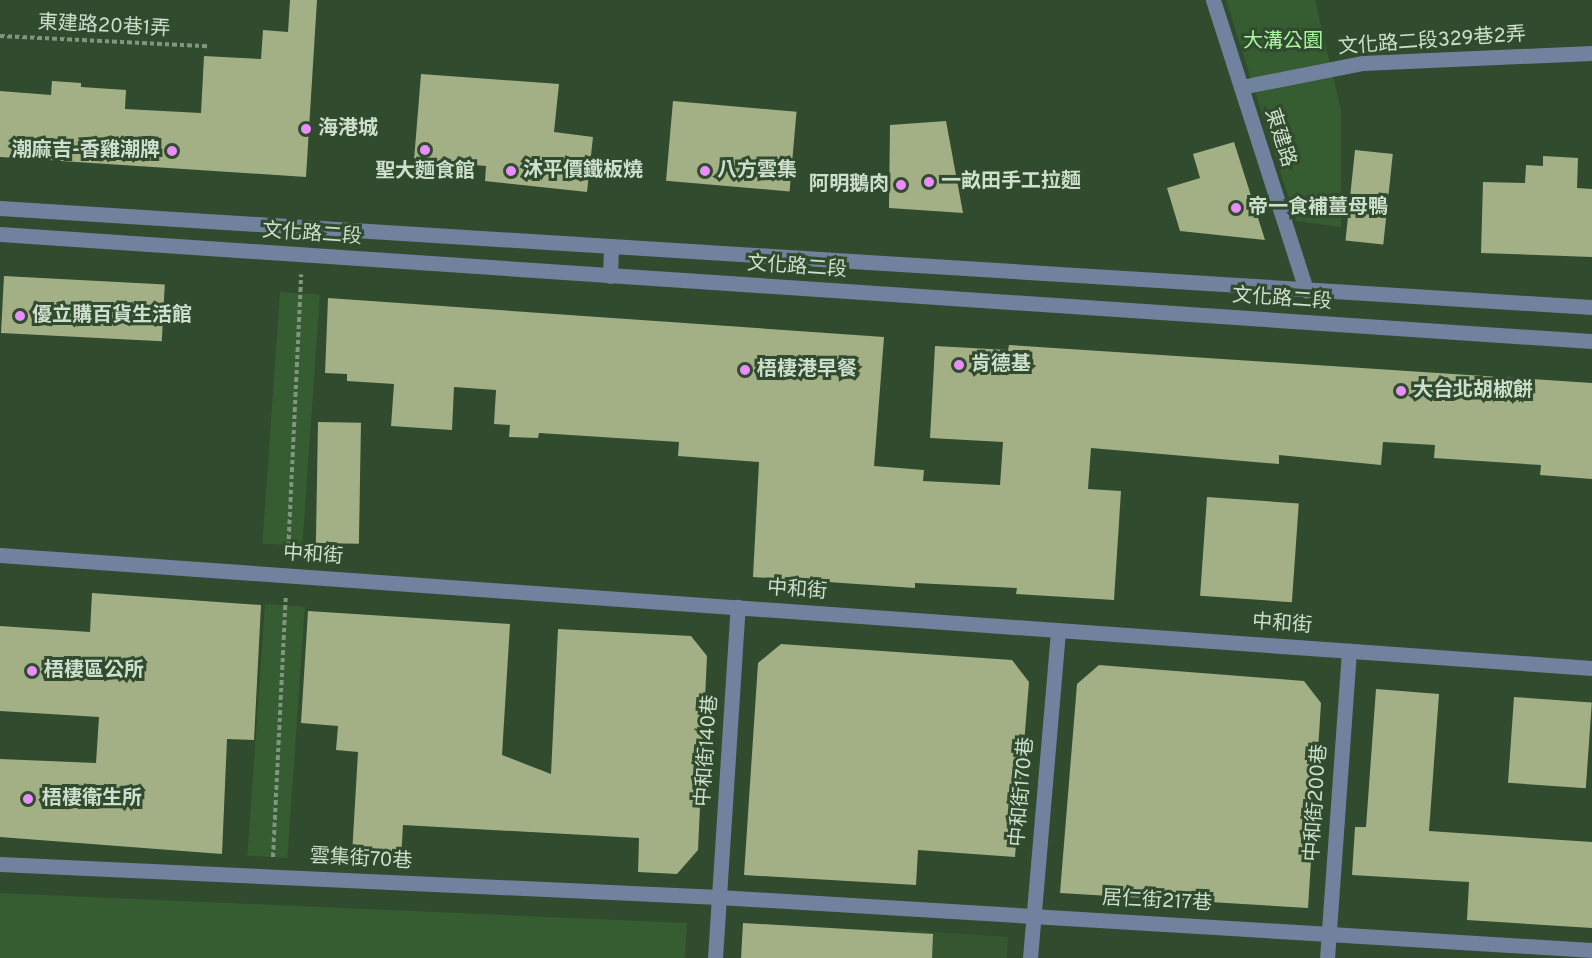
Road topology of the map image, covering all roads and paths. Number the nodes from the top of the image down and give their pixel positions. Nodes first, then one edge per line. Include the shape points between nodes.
1 (1213, 0) edge
2 (0, 36) edge
3 (208, 46) dead end
4 (1592, 53) edge
5 (1241, 87) junction
6 (0, 208) edge
7 (0, 234) edge
8 (611, 247) junction
9 (610, 276) junction
10 (1306, 290) junction
11 (1592, 307) edge
12 (1592, 341) edge
13 (0, 555) edge
14 (738, 608) junction
15 (1058, 630) junction
16 (1349, 651) junction
17 (1592, 668) edge
18 (0, 864) edge
19 (719, 897) junction
20 (1034, 916) junction
21 (1329, 934) junction
22 (1592, 950) edge
23 (716, 958) edge
24 (1030, 958) edge
25 (1328, 958) edge

1 - 5 street, 東建路
2 - 3 path, 東建路20巷1弄
4 - 5 street, 文化路二段329巷2弄 via 1362,63
5 - 10 street, 東建路
6 - 8 street, 文化路二段
7 - 9 street, 文化路二段
8 - 9 street
8 - 10 street, 文化路二段
9 - 12 street, 文化路二段
10 - 11 street, 文化路二段
13 - 14 street, 中和街
14 - 15 street, 中和街
14 - 19 street, 中和街140巷
15 - 16 street, 中和街
15 - 20 street, 中和街170巷
16 - 17 street, 中和街
16 - 21 street, 中和街200巷
18 - 19 street, 雲集街70巷
19 - 20 street, 居仁街217巷
19 - 23 street, 中和街140巷
20 - 21 street, 居仁街217巷
20 - 24 street, 中和街170巷
21 - 22 street, 居仁街217巷
21 - 25 street, 中和街200巷

